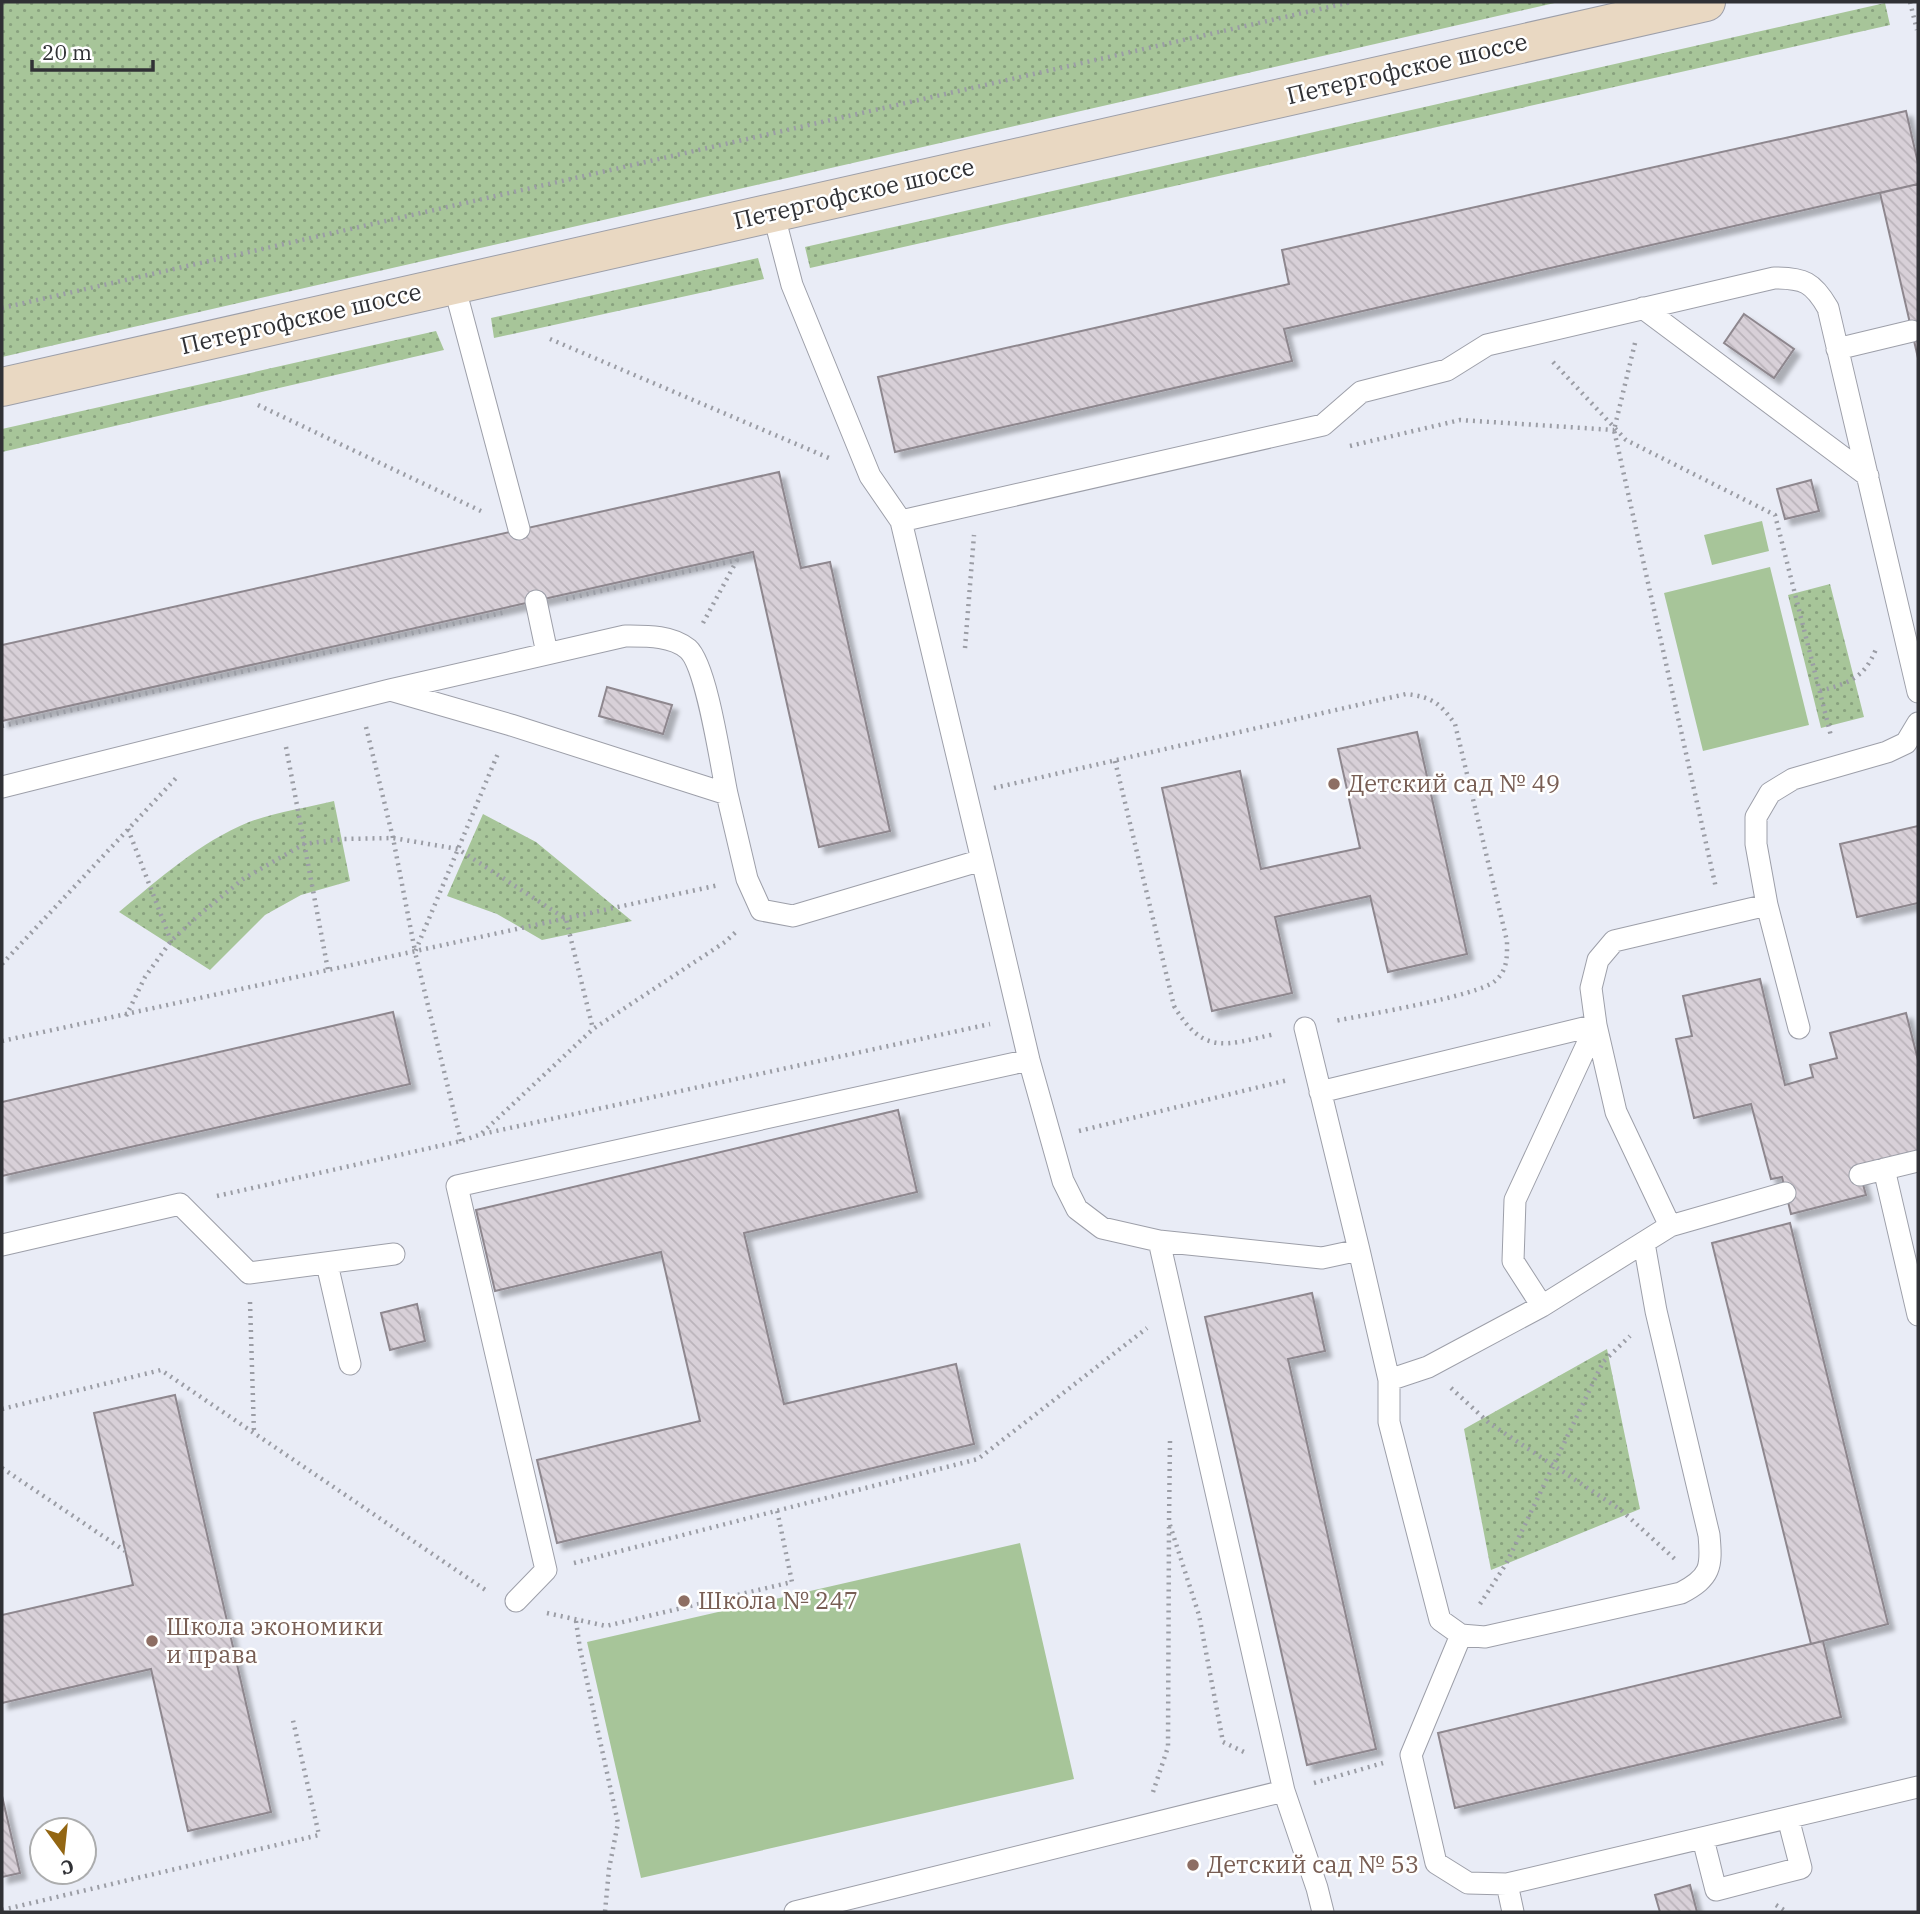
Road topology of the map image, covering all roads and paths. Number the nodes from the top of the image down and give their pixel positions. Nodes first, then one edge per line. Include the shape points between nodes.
1 (1350, 2) edge
2 (1706, 2) edge
3 (1910, 2) edge
4 (1917, 30) edge
5 (773, 212) junction
6 (454, 285) junction
7 (2, 307) edge
8 (1643, 308) junction
9 (1912, 331) dead end
10 (1529, 335) junction
11 (550, 339) dead end
12 (1837, 349) junction
13 (2, 387) edge
14 (258, 405) dead end
15 (1614, 430) junction
16 (870, 476) junction
17 (1868, 476) junction
18 (901, 522) junction
19 (519, 529) joint
20 (536, 603) junction
21 (1904, 632) junction
22 (688, 649) junction
23 (547, 653) junction
24 (390, 690) junction
25 (1819, 691) junction
26 (1918, 692) edge
27 (359, 697) junction
28 (280, 717) junction
29 (1918, 723) edge
30 (511, 725) junction
31 (2, 726) edge
32 (1829, 727) dead end
33 (188, 740) junction
34 (1115, 761) junction
35 (2, 787) edge
36 (989, 789) dead end
37 (727, 794) junction
38 (128, 829) junction
39 (393, 838) junction
40 (304, 844) junction
41 (458, 849) junction
42 (982, 860) junction
43 (747, 879) junction
44 (1767, 905) junction
45 (761, 910) junction
46 (1723, 915) junction
47 (566, 919) junction
48 (171, 941) junction
49 (415, 952) junction
50 (2, 964) edge
51 (328, 970) junction
52 (126, 1016) junction
53 (1019, 1018) junction
54 (1596, 1024) junction
55 (1305, 1028) junction
56 (1799, 1028) dead end
57 (593, 1029) junction
58 (2, 1041) edge
59 (1029, 1060) junction
60 (1321, 1092) junction
61 (482, 1134) junction
62 (461, 1141) junction
63 (1918, 1161) edge
64 (1884, 1169) junction
65 (1860, 1175) dead end
66 (1785, 1193) dead end
67 (180, 1204) junction
68 (1670, 1226) junction
69 (1159, 1241) junction
70 (1644, 1243) junction
71 (2, 1245) edge
72 (1359, 1250) junction
73 (394, 1254) dead end
74 (327, 1264) junction
75 (249, 1273) junction
76 (1542, 1306) junction
77 (1173, 1309) junction
78 (1656, 1311) junction
79 (1918, 1315) edge
80 (350, 1364) dead end
81 (1428, 1367) junction
82 (1389, 1380) junction
83 (1194, 1402) junction
84 (2, 1409) edge
85 (254, 1434) junction
86 (1553, 1465) junction
87 (2, 1468) edge
88 (776, 1510) junction
89 (1169, 1522) junction
90 (125, 1551) dead end
91 (547, 1570) junction
92 (1701, 1582) junction
93 (516, 1601) junction
94 (576, 1621) junction
95 (1461, 1635) junction
96 (292, 1716) dead end
97 (1410, 1755) junction
98 (1281, 1781) junction
99 (1918, 1787) edge
100 (1788, 1818) junction
101 (1142, 1827) junction
102 (1703, 1839) junction
103 (1507, 1884) junction
104 (2, 1910) edge
105 (605, 1912) edge
106 (795, 1912) edge
107 (1323, 1912) edge
108 (1513, 1912) edge

1 - 7 path
2 - 5 street, Петергофское шоссе
3 - 4 path
5 - 6 street, Петергофское шоссе
5 - 16 lane via 792,285
6 - 13 street, Петергофское шоссе
6 - 19 lane
8 - 10 lane
8 - 12 lane via 1774,278 1796,278 1816,288 1828,308
8 - 15 path
8 - 17 lane
9 - 12 lane
10 - 15 path
10 - 18 lane via 1487,345 1447,370 1361,392 1323,425
11 - 16 path
12 - 17 lane
14 - 19 path
15 - 25 path via 1775,515
15 - 46 path
16 - 18 lane
17 - 21 lane
18 - 42 lane
20 - 22 path via 737,560
20 - 23 lane
20 - 31 path
21 - 25 path via 1880,639 1873,657 1849,683
21 - 26 lane
22 - 23 lane via 660,637 625,636
22 - 37 lane via 701,674
23 - 24 lane
24 - 27 lane
24 - 30 lane
25 - 32 path
27 - 28 lane
27 - 39 path
28 - 33 lane
28 - 40 path
29 - 44 lane via 1906,743 1887,752 1793,779 1770,793 1756,817
30 - 37 lane
30 - 41 path
33 - 35 lane
33 - 38 path via 191,763
34 - 36 path
34 - 55 path via 1174,1006 1186,1027 1207,1041 1230,1044
34 - 55 path via 1406,694 1427,696 1455,724 1507,941 1507,964 1494,982 1471,992
37 - 43 lane
38 - 48 path
38 - 50 path
39 - 40 path
39 - 41 path
39 - 49 path
40 - 48 path via 243,879
40 - 51 path
41 - 47 path
41 - 49 path
42 - 45 lane via 793,916
42 - 53 lane
43 - 45 lane
43 - 47 path
44 - 46 lane
44 - 56 lane
45 - 57 path via 725,942
46 - 54 lane via 1614,941 1598,960 1591,989
47 - 49 path
47 - 57 path
48 - 52 path via 145,977
49 - 51 path
49 - 62 path
51 - 52 path
52 - 58 path
53 - 59 lane
53 - 61 path
54 - 60 lane
54 - 68 lane via 1616,1112
54 - 76 lane via 1514,1200 1513,1261
55 - 60 lane
57 - 61 path
59 - 69 lane via 1063,1181 1077,1209 1102,1228
59 - 91 lane via 457,1186
60 - 72 lane
61 - 62 path
62 - 67 path
63 - 64 lane
64 - 65 lane
64 - 79 lane
66 - 68 lane
67 - 71 lane
67 - 75 lane
68 - 70 lane
69 - 72 lane via 1322,1258
69 - 77 lane
70 - 76 lane
70 - 78 lane
72 - 82 lane
73 - 74 lane
74 - 75 lane
74 - 80 lane
75 - 85 path
76 - 81 lane
77 - 83 lane
77 - 88 path via 978,1459
78 - 86 path via 1603,1362
78 - 92 lane via 1709,1535 1711,1560
81 - 82 lane
81 - 86 path via 1489,1423
82 - 95 lane via 1389,1422 1440,1620
83 - 89 path via 1170,1435
83 - 98 lane
84 - 85 path via 161,1370
85 - 93 path via 485,1591
86 - 92 path via 1621,1510
86 - 95 path via 1506,1564
87 - 90 path
88 - 91 path
88 - 94 path via 792,1582 606,1626
89 - 98 path via 1199,1615 1223,1742
89 - 101 path via 1168,1747
91 - 93 lane
92 - 95 lane via 1681,1593 1485,1637
93 - 94 path
94 - 105 path via 618,1823
95 - 97 lane
96 - 104 path via 318,1835
97 - 98 path
97 - 103 lane via 1436,1863 1468,1883
98 - 101 lane
98 - 107 lane
99 - 100 lane
100 - 102 lane
100 - 102 lane via 1801,1868 1716,1890
101 - 106 lane
102 - 103 lane
103 - 108 lane

